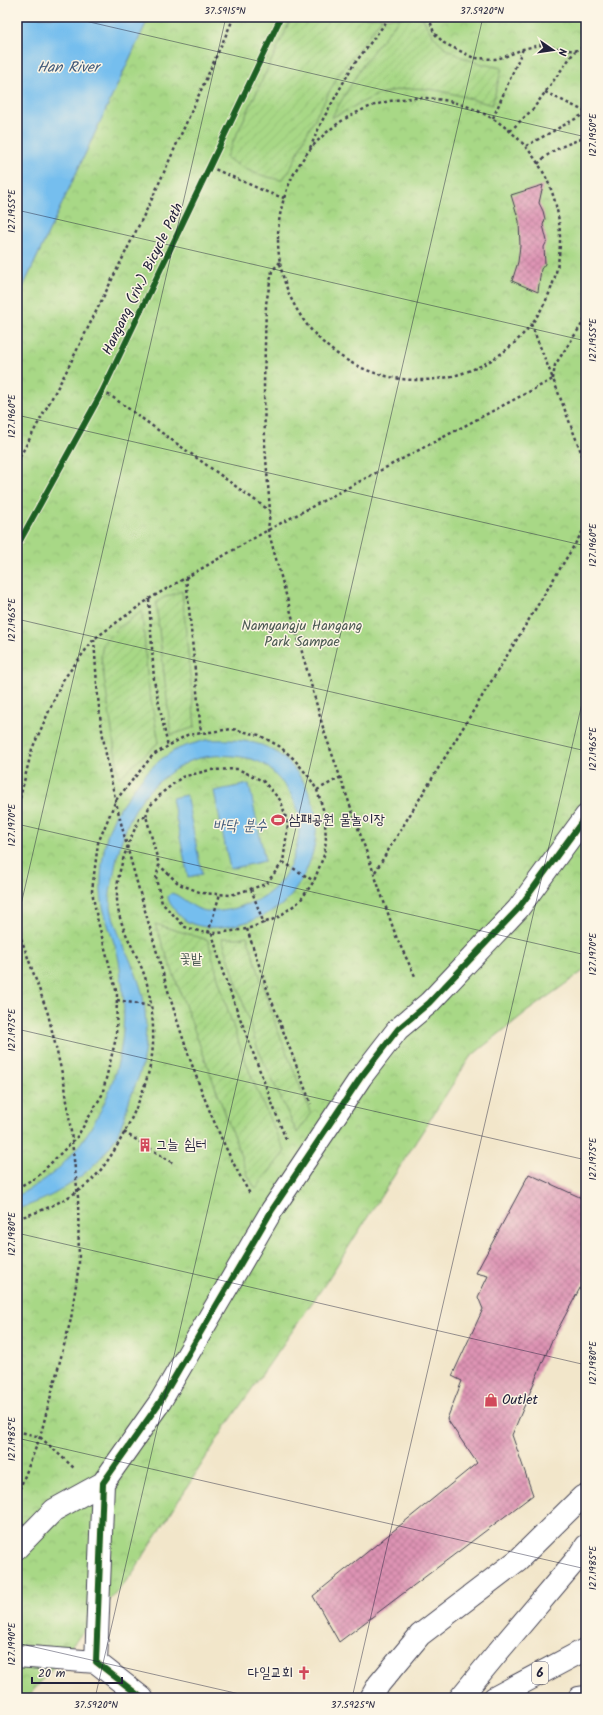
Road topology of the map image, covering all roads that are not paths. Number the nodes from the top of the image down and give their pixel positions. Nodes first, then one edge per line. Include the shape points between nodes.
1 (586, 816) edge
2 (103, 1483) junction
3 (582, 1497) dead end
4 (586, 1546) edge
5 (17, 1548) edge
6 (586, 1648) edge
7 (17, 1656) edge
8 (96, 1662) junction
9 (586, 1696) edge
10 (142, 1698) edge
11 (371, 1698) edge
12 (460, 1698) edge
13 (494, 1698) edge
14 (579, 1698) edge

1 - 2 street via 518,909 429,1003 398,1029 361,1077 272,1210 160,1402
2 - 5 street via 54,1510
2 - 8 street
3 - 11 street via 518,1560 420,1635 379,1684
4 - 12 street
6 - 13 street, 6
7 - 8 street
8 - 10 street
9 - 14 street

